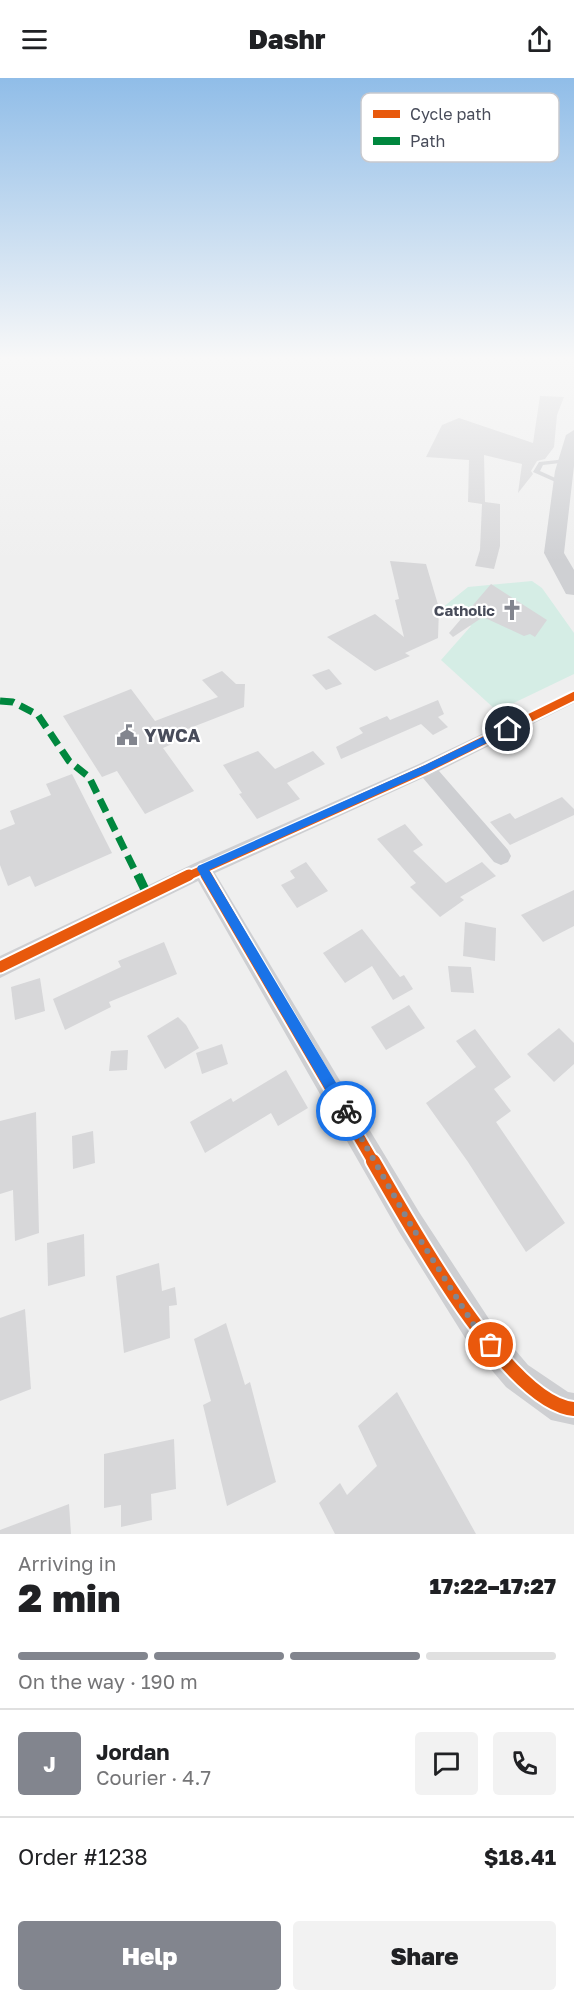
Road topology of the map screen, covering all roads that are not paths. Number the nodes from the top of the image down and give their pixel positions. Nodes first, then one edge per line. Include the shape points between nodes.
1 (574, 435) edge
2 (567, 461) junction
3 (562, 483) junction
4 (574, 589) edge
5 (574, 696) edge
6 (426, 769) junction
7 (501, 856) dead end
8 (202, 869) junction
9 (0, 967) edge
10 (574, 1409) edge

1 - 2 main road
2 - 3 main road
2 - 3 lane via 541,463 536,472
3 - 4 main road via 554,553
5 - 6 street
6 - 7 street
6 - 8 street
8 - 9 street
8 - 10 street via 409,1222 477,1330 517,1376 563,1408

